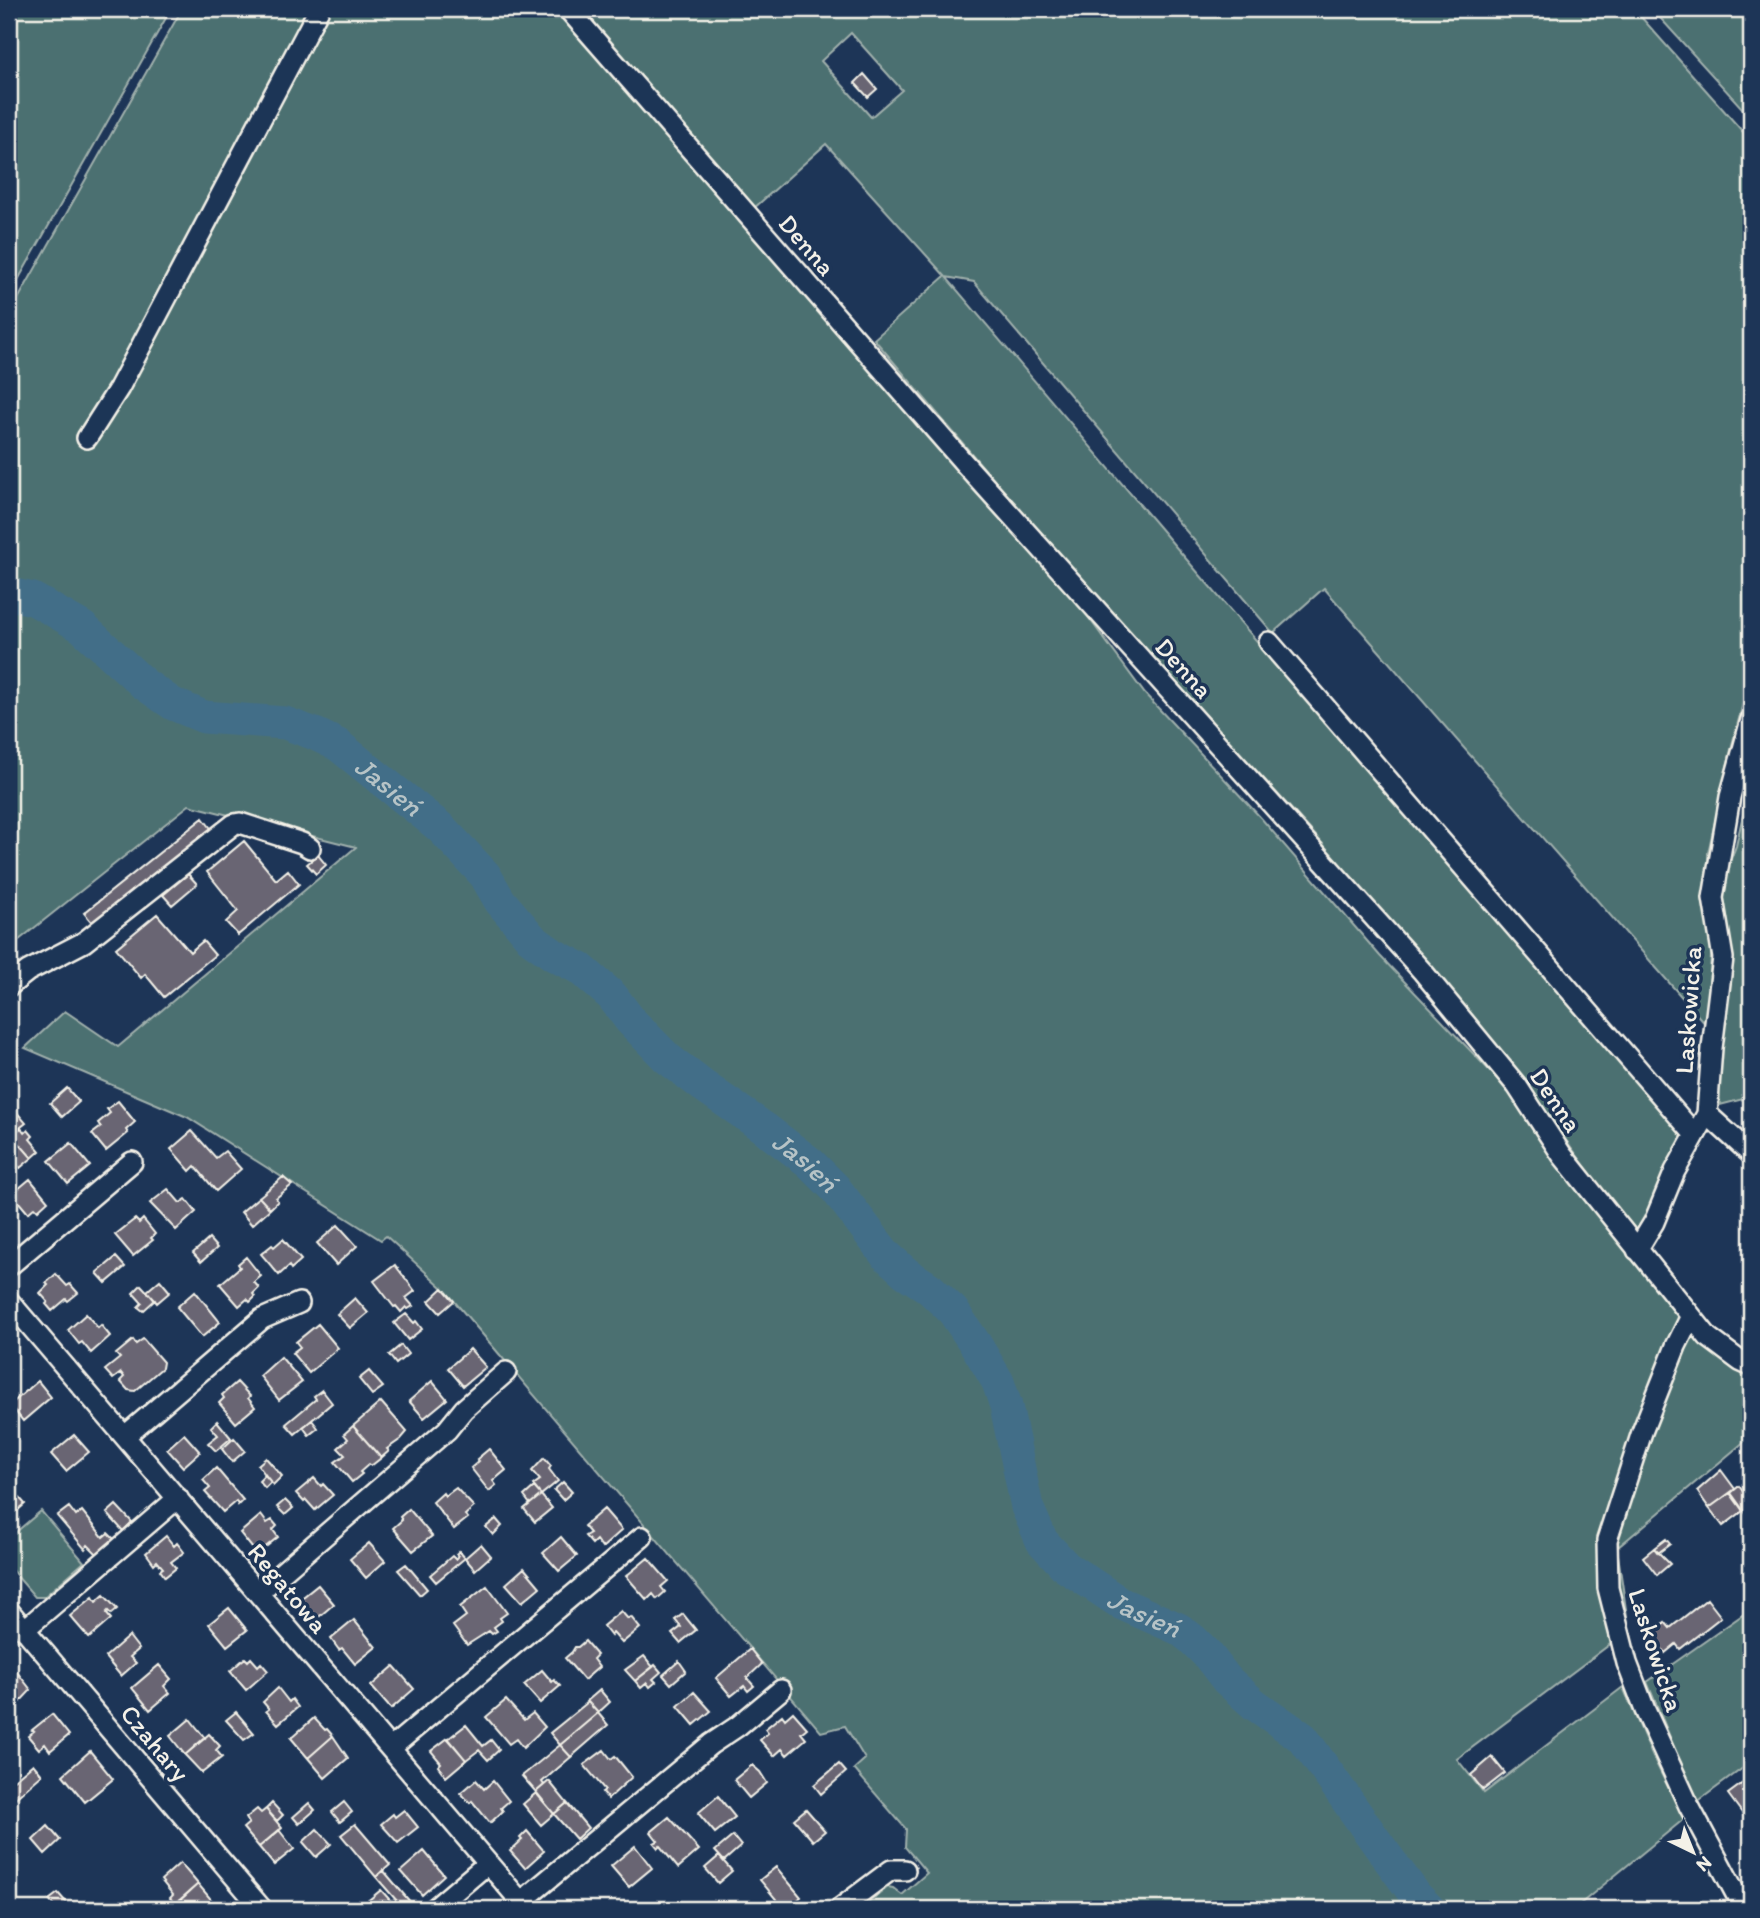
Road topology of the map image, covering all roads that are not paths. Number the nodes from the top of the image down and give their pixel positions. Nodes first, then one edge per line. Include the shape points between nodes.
1 (319, 9) edge
2 (568, 9) edge
3 (87, 438) dead end
4 (1269, 642) dead end
5 (1751, 720) edge
6 (310, 848) dead end
7 (13, 982) edge
8 (1707, 1114) junction
9 (1695, 1135) junction
10 (1751, 1154) edge
11 (132, 1162) dead end
12 (1637, 1250) junction
13 (9, 1266) edge
14 (9, 1301) edge
15 (299, 1303) dead end
16 (1691, 1316) junction
17 (1751, 1366) edge
18 (506, 1372) dead end
19 (125, 1436) junction
20 (178, 1498) junction
21 (642, 1537) dead end
22 (258, 1592) junction
23 (9, 1611) edge
24 (24, 1630) junction
25 (781, 1690) dead end
26 (391, 1748) junction
27 (487, 1864) junction
28 (905, 1870) dead end
29 (524, 1906) edge
30 (262, 1909) edge
31 (434, 1909) edge
32 (839, 1909) edge
33 (1744, 1909) edge

1 - 3 street via 119,388
2 - 12 street, Denna via 965,464 1423,972 1517,1086 1562,1155
4 - 9 street
5 - 8 street, Laskowicka via 1730,797 1713,898 1723,958
6 - 7 street via 234,824 84,942
8 - 9 street, Laskowicka
8 - 10 street
9 - 12 street, Laskowicka
11 - 13 street
12 - 16 street, Denna
14 - 19 street, Regatowa
15 - 19 street via 261,1319
16 - 17 street, Denna via 1708,1337
16 - 33 street, Laskowicka via 1642,1432 1607,1540 1608,1588 1644,1710
18 - 22 street via 447,1430
19 - 20 street, Regatowa
20 - 22 street, Regatowa
20 - 24 street
21 - 26 street
22 - 26 street, Regatowa
23 - 24 street, Czahary
24 - 30 street, Czahary
25 - 29 street via 710,1744
26 - 27 street, Regatowa
27 - 29 street, Regatowa
27 - 31 street
28 - 32 street via 891,1870

